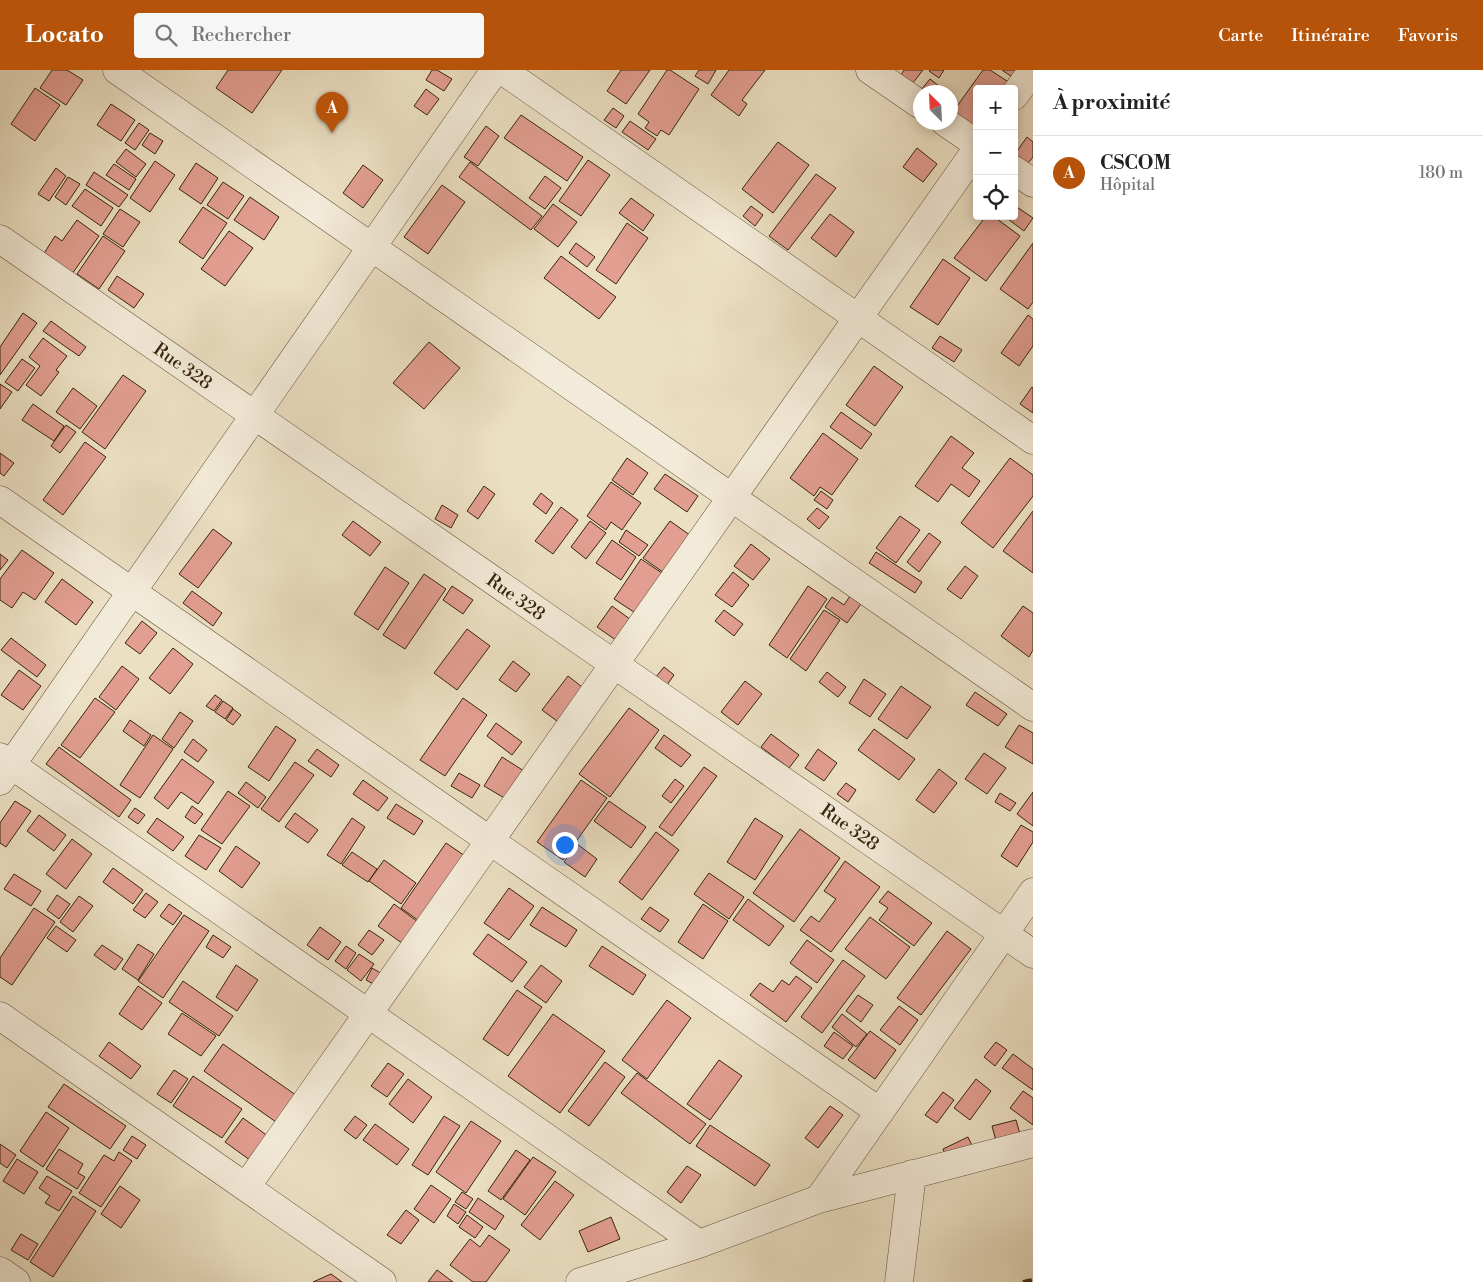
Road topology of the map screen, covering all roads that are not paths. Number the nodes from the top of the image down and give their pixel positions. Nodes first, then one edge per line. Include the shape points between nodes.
1 (117, 70) edge
2 (495, 70) edge
3 (502, 70) edge
4 (870, 70) edge
5 (1032, 70) edge
6 (1018, 90) edge
7 (913, 100) edge
8 (957, 130) edge
9 (973, 141) edge
10 (973, 155) edge
11 (1018, 173) edge
12 (1033, 184) edge
13 (0, 240) edge
14 (371, 247) junction
15 (858, 318) junction
16 (254, 415) junction
17 (1033, 440) edge
18 (732, 497) junction
19 (0, 500) edge
20 (132, 592) junction
21 (614, 664) junction
22 (1033, 707) edge
23 (4, 768) edge
24 (490, 841) junction
25 (1033, 892) edge
26 (1004, 934) junction
27 (1033, 954) edge
28 (368, 1014) junction
29 (0, 1016) edge
30 (880, 1112) junction
31 (1033, 1143) edge
32 (912, 1174) junction
33 (246, 1187) junction
34 (819, 1199) junction
35 (698, 1244) junction
36 (0, 1271) edge
37 (16, 1282) edge
38 (382, 1282) edge
39 (580, 1282) edge
40 (899, 1282) edge

1 - 14 street
2 - 14 street
3 - 15 street
4 - 7 street
5 - 6 street
8 - 9 street
10 - 15 street
11 - 12 street
13 - 16 street, Rue 328
14 - 16 street
14 - 18 street
15 - 17 street
15 - 18 street
16 - 20 street
16 - 21 street, Rue 328
18 - 21 street
18 - 22 street
19 - 20 street
20 - 23 street
20 - 24 street
21 - 24 street
21 - 26 street, Rue 328
23 - 28 street
24 - 28 street
24 - 30 street
25 - 26 street
26 - 27 street, Rue 328
26 - 30 street
28 - 33 street
28 - 35 street
29 - 33 street
30 - 34 street
31 - 32 street
32 - 34 street
32 - 40 street
33 - 38 street
34 - 35 street
35 - 39 street
36 - 37 street

